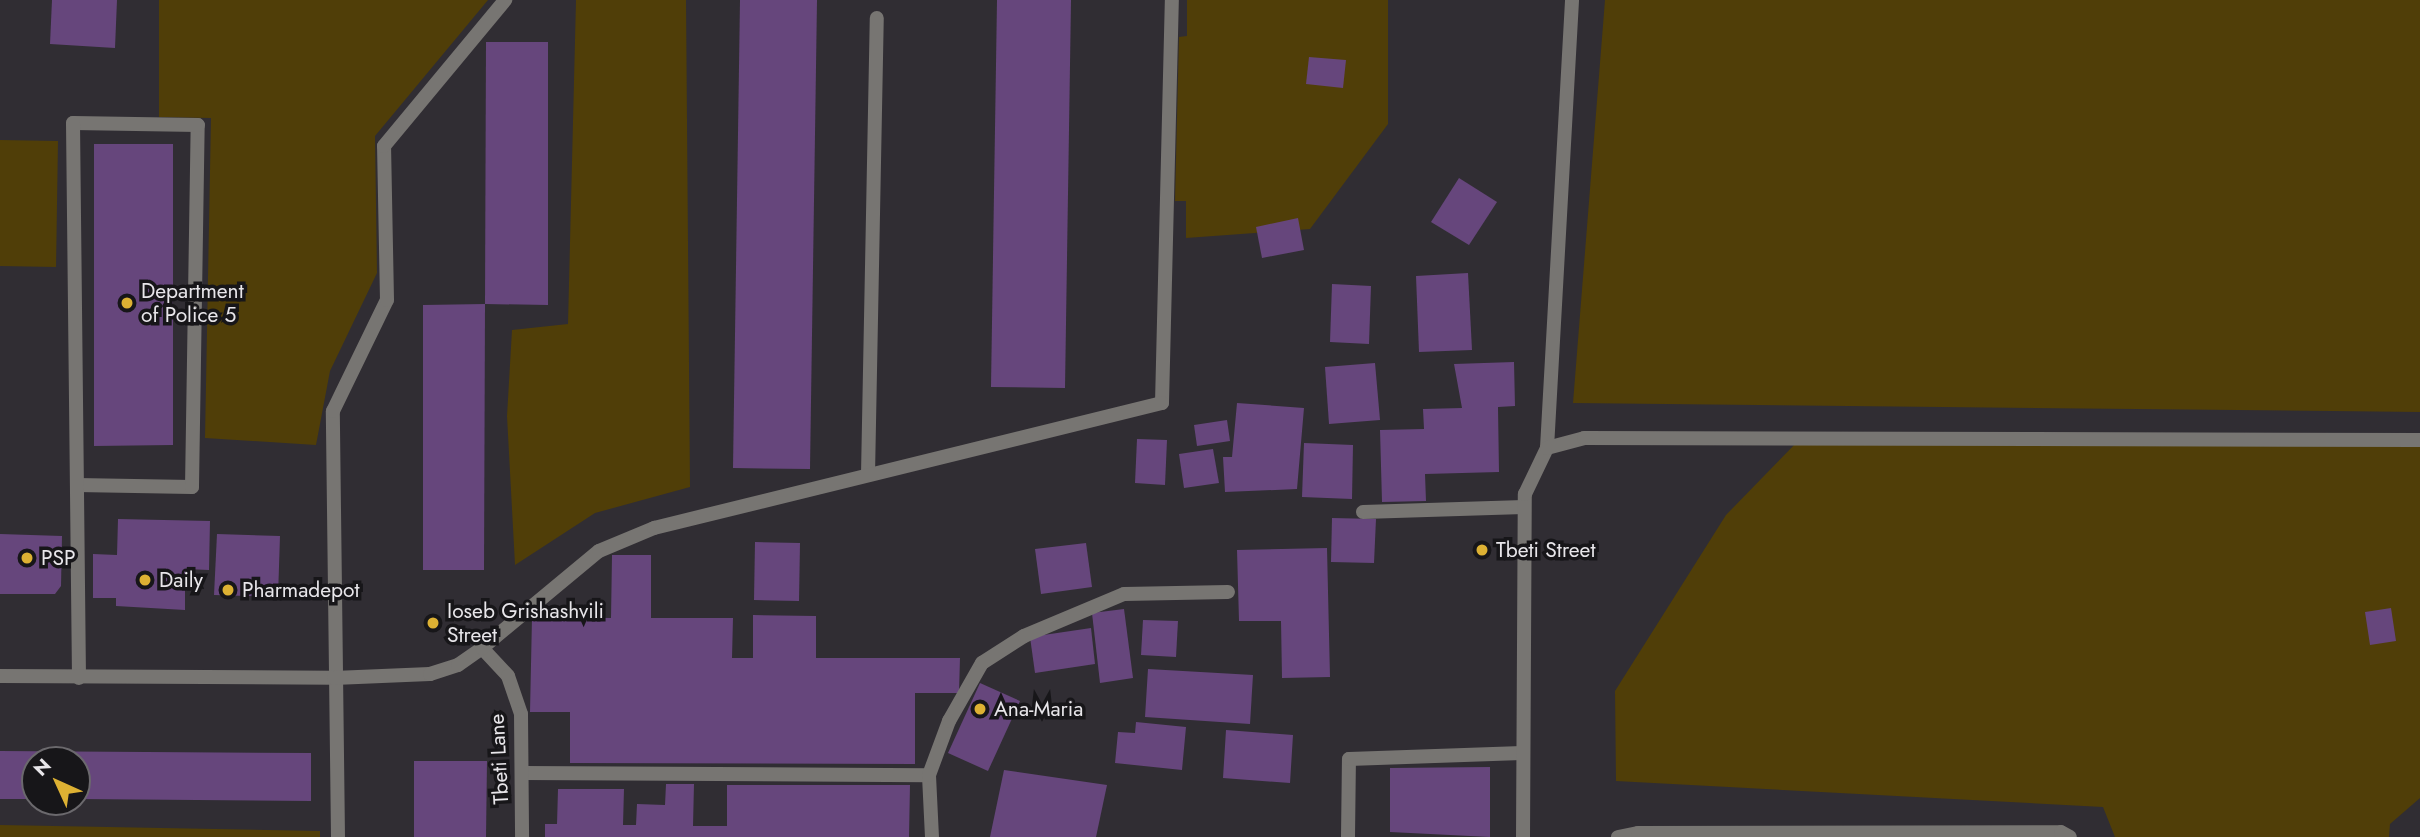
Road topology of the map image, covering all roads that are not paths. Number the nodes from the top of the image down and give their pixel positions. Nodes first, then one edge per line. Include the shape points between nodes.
1 (505, 0) edge
2 (1172, 0) edge
3 (1572, 0) edge
4 (877, 18) dead end
5 (2420, 440) edge
6 (1547, 448) junction
7 (868, 475) junction
8 (77, 485) junction
9 (1524, 507) junction
10 (1363, 512) dead end
11 (1228, 592) dead end
12 (482, 648) junction
13 (0, 676) edge
14 (79, 678) junction
15 (334, 678) junction
16 (1522, 753) junction
17 (523, 774) junction
18 (929, 775) junction
19 (1709, 835) edge
20 (1956, 835) edge
21 (338, 837) edge
22 (522, 837) edge
23 (932, 837) edge
24 (1348, 837) edge
25 (1523, 837) edge
26 (1618, 837) edge
27 (2070, 837) edge

1 - 15 street via 384,146 387,300 333,411
2 - 7 street via 1162,403
3 - 6 street
4 - 7 street
5 - 6 street via 1584,438
6 - 9 street via 1525,494
7 - 12 street via 654,527 599,551
8 - 8 street via 192,487 198,125 73,123
8 - 14 street
9 - 10 street
9 - 16 street
11 - 18 street via 1124,594 1024,636 982,663 949,721
12 - 15 street via 458,665 430,674
12 - 17 street, Tbeti Lane via 508,676 521,714
13 - 14 street
14 - 15 street
15 - 21 street
16 - 24 street via 1349,759
16 - 25 street
17 - 18 street
17 - 22 street, Tbeti Lane
18 - 23 street
19 - 20 street
19 - 26 street
20 - 27 street via 2062,832

